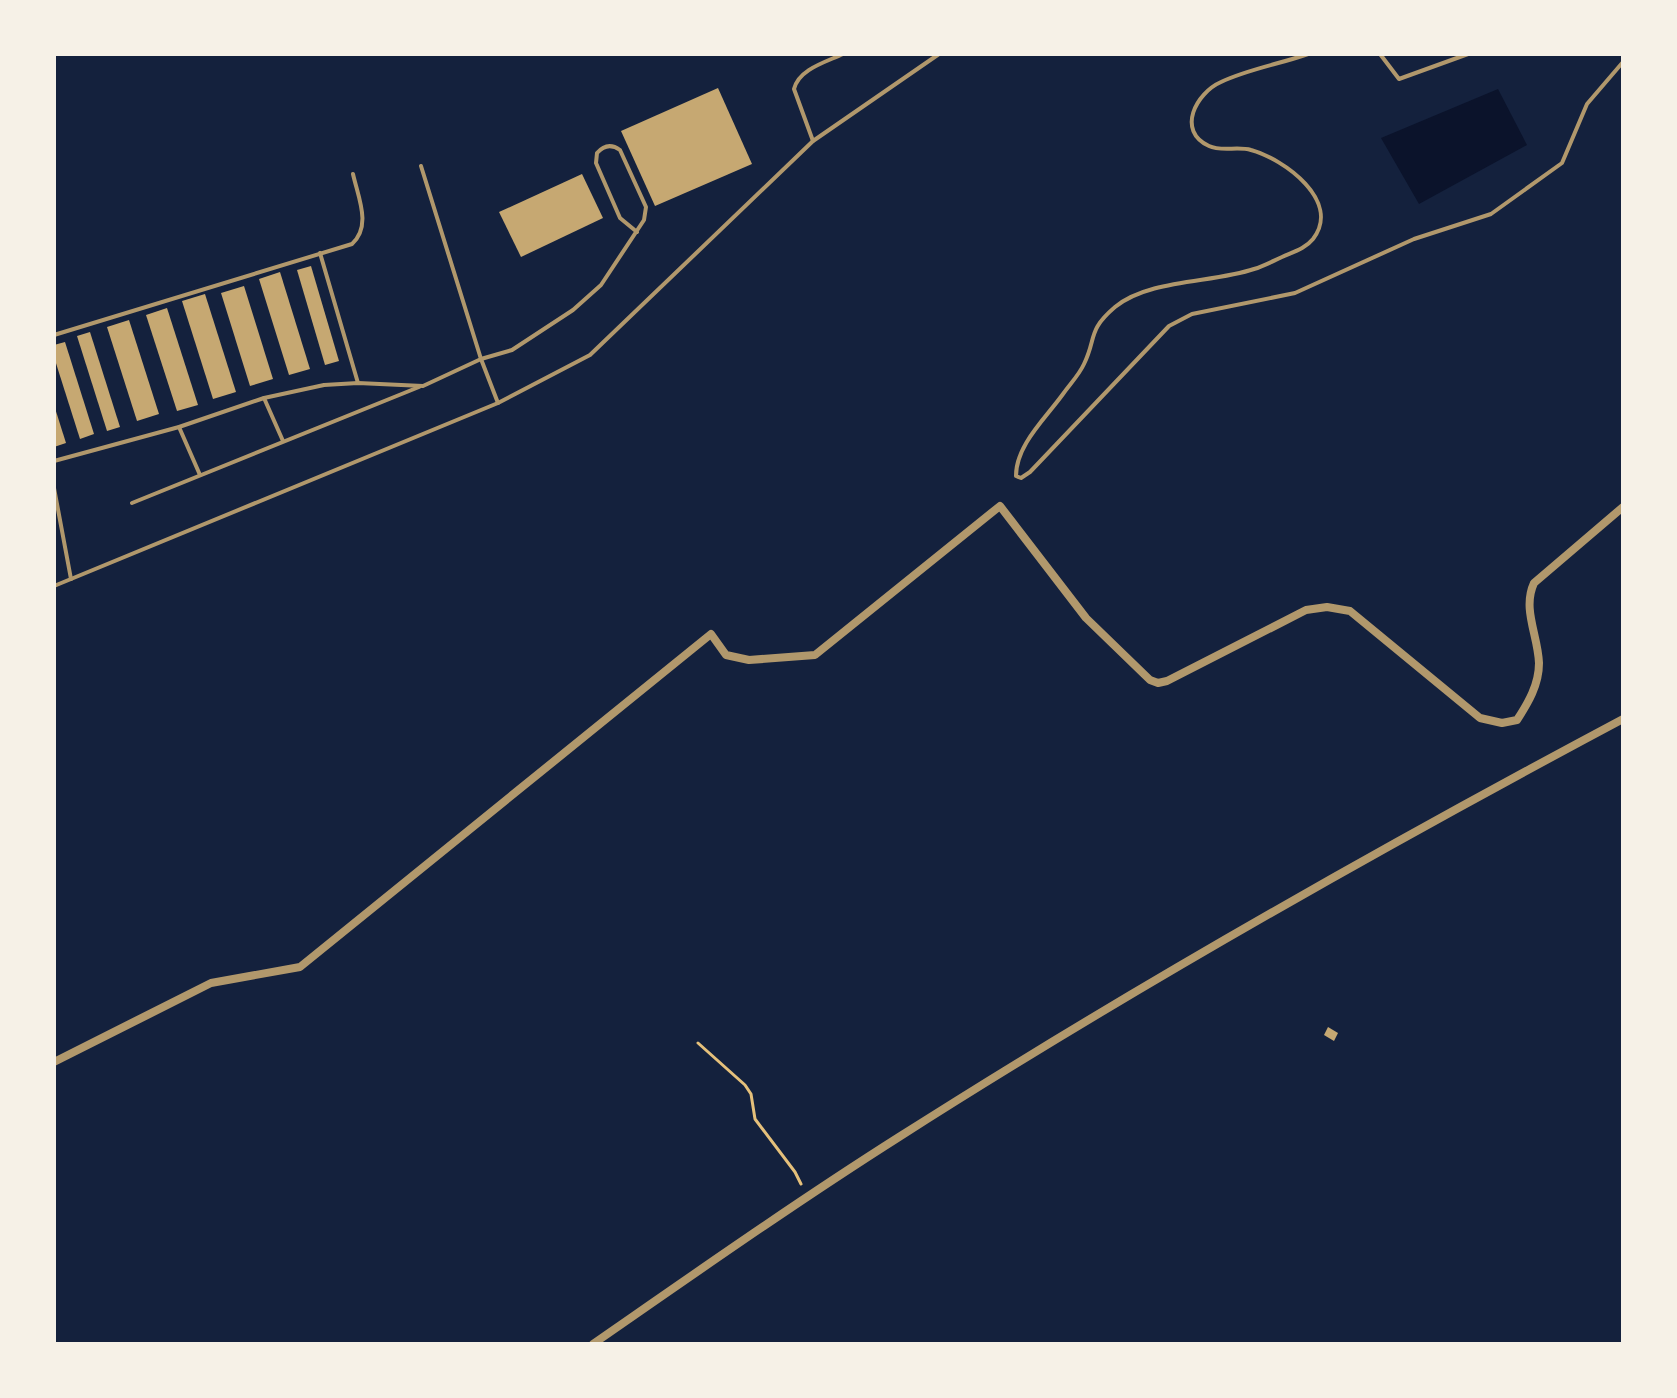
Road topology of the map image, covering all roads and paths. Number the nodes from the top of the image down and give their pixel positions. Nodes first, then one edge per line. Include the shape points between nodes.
1 (843, 54) edge
2 (939, 54) edge
3 (1308, 54) edge
4 (1380, 54) edge
5 (1468, 54) edge
6 (1623, 62) edge
7 (813, 141) junction
8 (421, 166) dead end
9 (353, 174) dead end
10 (637, 232) junction
11 (320, 253) junction
12 (54, 335) edge
13 (481, 359) junction
14 (358, 383) junction
15 (423, 386) junction
16 (264, 398) junction
17 (498, 403) junction
18 (179, 427) junction
19 (283, 441) junction
20 (54, 461) edge
21 (200, 475) junction
22 (54, 488) edge
23 (132, 503) dead end
24 (1623, 507) edge
25 (71, 579) junction
26 (54, 586) edge
27 (1623, 719) edge
28 (698, 1043) dead end
29 (54, 1062) edge
30 (797, 1203) junction
31 (593, 1344) edge

1 - 7 lane via 802,74 795,83
2 - 7 lane
3 - 6 lane via 1219,83 1196,102 1191,120 1193,133 1210,147 1249,149 1280,162 1304,182 1322,210 1320,230 1308,245 1254,269 1150,290 1117,305 1095,327 1084,364 1024,443 1016,476 1030,472 1169,326 1192,314 1295,293 1414,239 1491,214 1562,163 1587,104
4 - 5 lane via 1399,79
7 - 17 lane via 602,346
8 - 13 lane
9 - 11 lane via 363,223 360,235 352,244
10 - 10 lane via 620,218 596,163 597,153 605,147 620,150 646,207
10 - 13 lane via 601,285 573,310 512,350
11 - 12 lane
11 - 14 lane
13 - 15 lane
13 - 17 lane
14 - 15 lane
14 - 16 lane
15 - 19 lane
16 - 18 lane
16 - 19 lane
17 - 25 lane
18 - 20 lane
18 - 21 lane
19 - 21 lane
21 - 23 lane
22 - 25 lane
24 - 29 street via 1534,583 1528,597 1539,664 1532,698 1517,720 1502,723 1480,718 1350,611 1327,607 1306,610 1167,681 1150,680 1086,618 1000,506 815,655 749,660 726,655 711,634 300,967 211,983
25 - 26 lane
27 - 30 street via 1201,951
28 - 30 path via 751,1094 755,1119 802,1186
30 - 31 street

